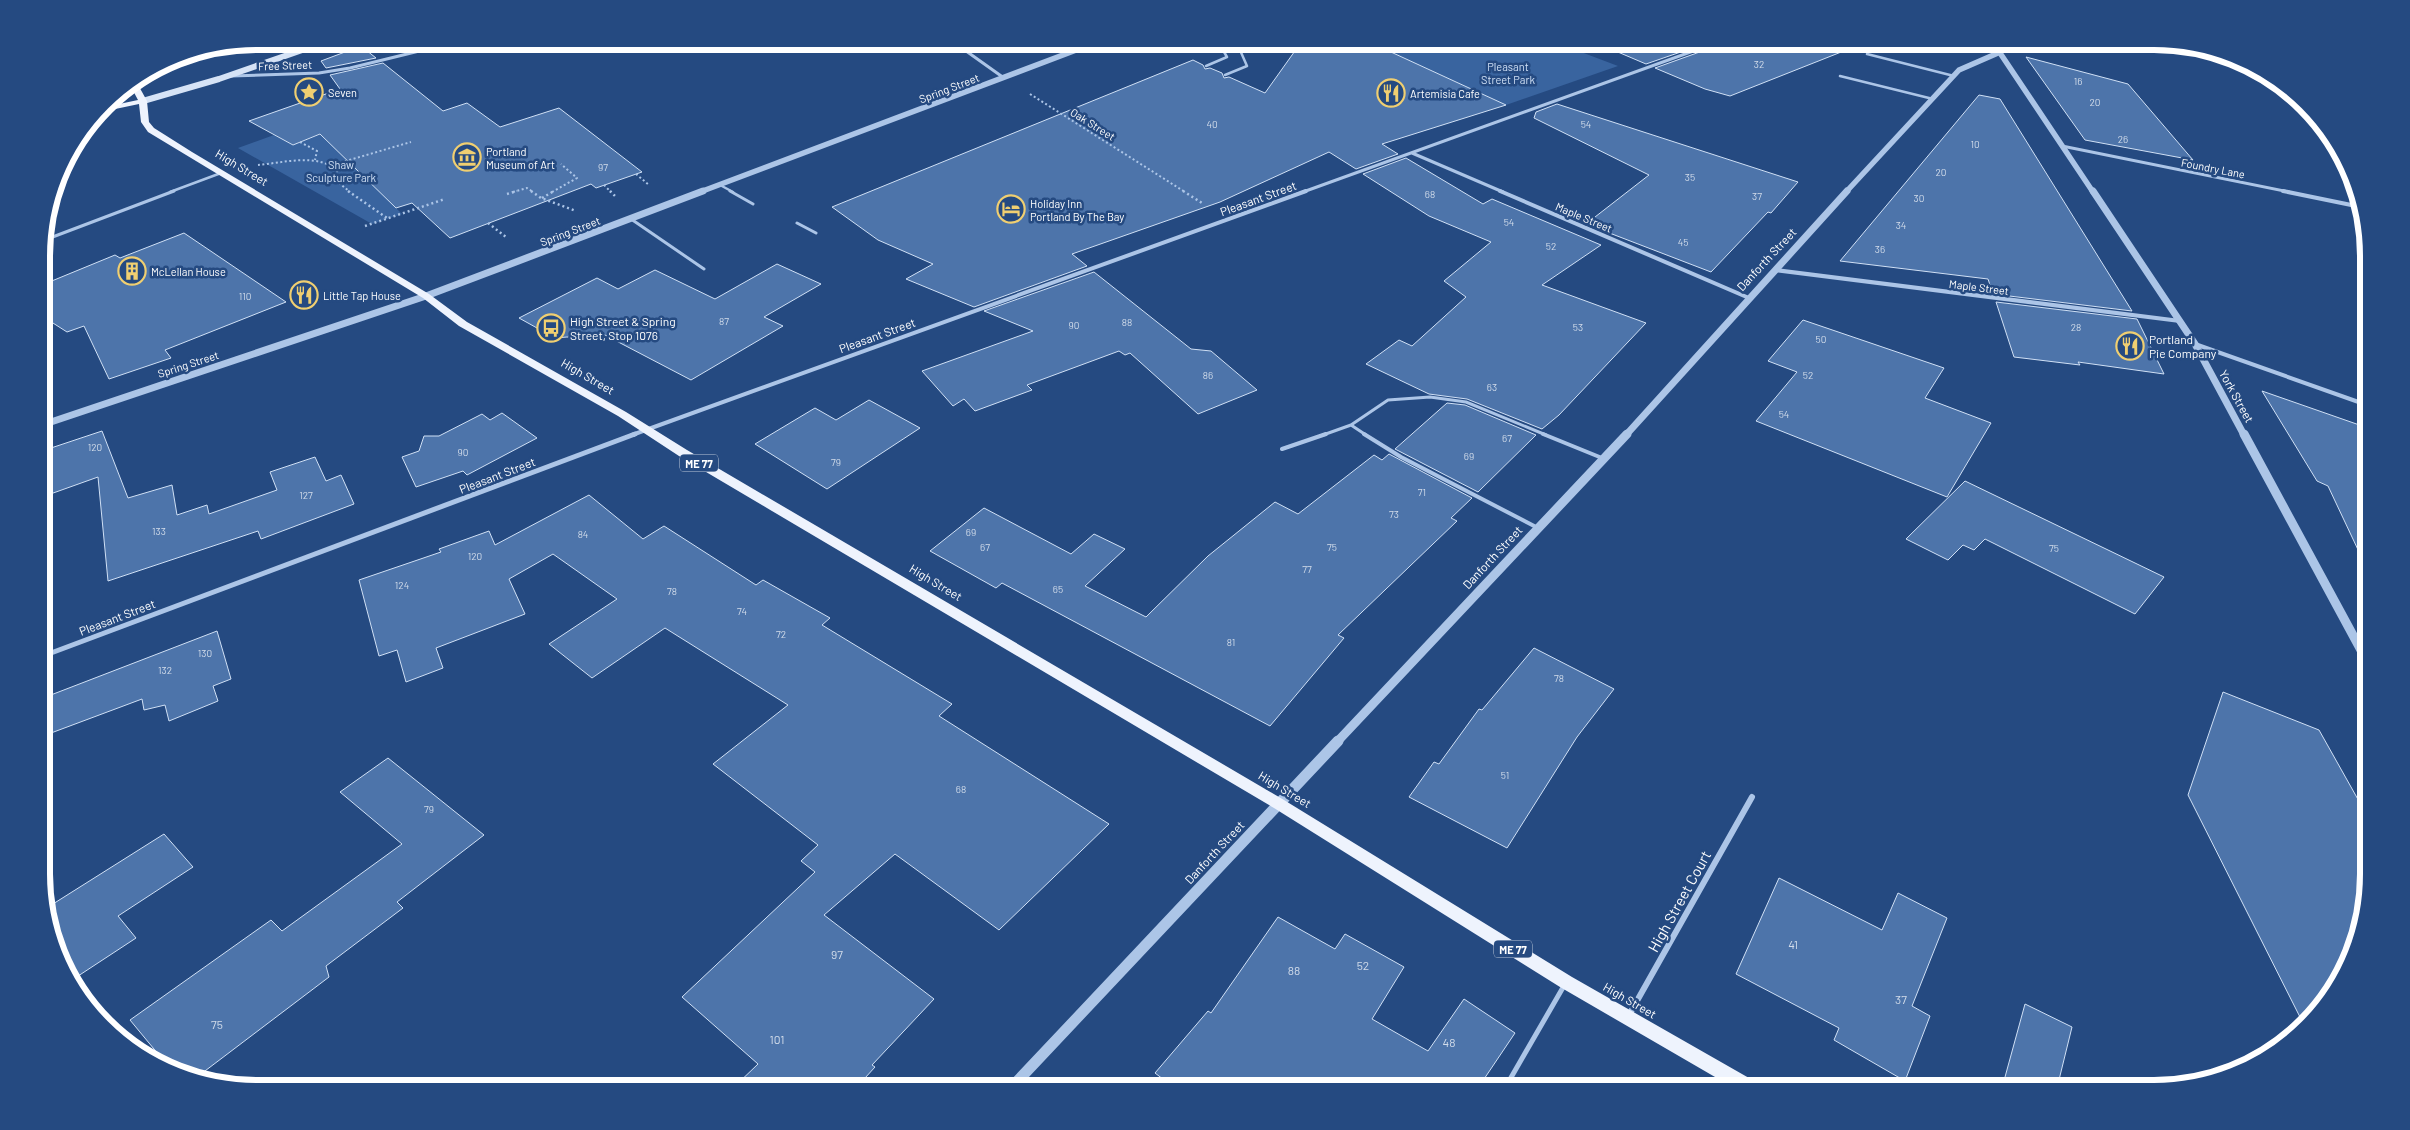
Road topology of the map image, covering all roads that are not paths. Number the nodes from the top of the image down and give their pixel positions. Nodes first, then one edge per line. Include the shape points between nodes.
1 (302, 50) edge
2 (423, 50) edge
3 (965, 50) edge
4 (1077, 50) edge
5 (1223, 50) edge
6 (1240, 50) edge
7 (1697, 50) edge
8 (1996, 50) edge
9 (1998, 53) junction
10 (1867, 54) dead end
11 (1206, 66) dead end
12 (1225, 75) dead end
13 (228, 76) junction
14 (1840, 76) dead end
15 (1954, 76) junction
16 (1004, 78) junction
17 (136, 89) edge
18 (1933, 99) junction
19 (143, 101) junction
20 (112, 108) edge
21 (2062, 146) junction
22 (1411, 153) junction
23 (221, 173) junction
24 (720, 185) junction
25 (753, 204) dead end
26 (2354, 205) edge
27 (631, 219) junction
28 (797, 223) dead end
29 (816, 233) dead end
30 (51, 238) edge
31 (704, 269) dead end
32 (1775, 270) junction
33 (426, 296) junction
34 (1749, 298) junction
35 (2180, 322) junction
36 (2195, 344) junction
37 (2360, 402) edge
38 (50, 422) edge
39 (1351, 425) junction
40 (646, 430) junction
41 (1282, 448) dead end
42 (1604, 459) junction
43 (1538, 528) junction
44 (2360, 648) edge
45 (50, 653) edge
46 (1752, 797) dead end
47 (1279, 804) junction
48 (1566, 982) junction
49 (1628, 1018) junction
50 (1018, 1080) edge
51 (1511, 1080) edge
52 (1736, 1080) edge

1 - 13 main road
2 - 13 street, Free Street via 319,73
3 - 16 street
4 - 16 street, Spring Street
5 - 11 lane via 1227,57
6 - 12 lane via 1247,66
7 - 22 street, Pleasant Street
8 - 9 street, York Street
9 - 15 street, Danforth Street via 1960,70
9 - 21 street, York Street
10 - 15 lane
13 - 19 main road
14 - 18 lane
15 - 18 street, Danforth Street
16 - 24 street, Spring Street
17 - 19 main road, High Street / ME 77
18 - 32 street, Danforth Street
19 - 20 main road
19 - 23 main road, High Street / ME 77 via 146,122 151,130
21 - 26 street, Foundry Lane
21 - 35 street, York Street
22 - 34 street, Maple Street
22 - 40 street, Pleasant Street
23 - 30 lane
23 - 33 main road, High Street / ME 77
24 - 25 lane
24 - 27 street, Spring Street
27 - 31 lane
27 - 33 street, Spring Street
28 - 29 lane
32 - 34 street, Danforth Street
32 - 35 street, Maple Street
33 - 38 street, Spring Street
33 - 40 main road, High Street / ME 77 via 463,324
34 - 42 street, Danforth Street
35 - 36 street, York Street
36 - 37 street
36 - 44 street, York Street
39 - 41 lane
39 - 42 lane via 1388,400 1430,397 1466,402
39 - 43 lane via 1401,457
40 - 45 street, Pleasant Street
40 - 47 main road, High Street / ME 77
42 - 43 street, Danforth Street
43 - 47 street, Danforth Street
46 - 49 street, High Street Court
47 - 48 main road, High Street / ME 77
47 - 50 street, Danforth Street
48 - 49 main road, High Street / ME 77
48 - 51 lane
49 - 52 main road, High Street / ME 77

